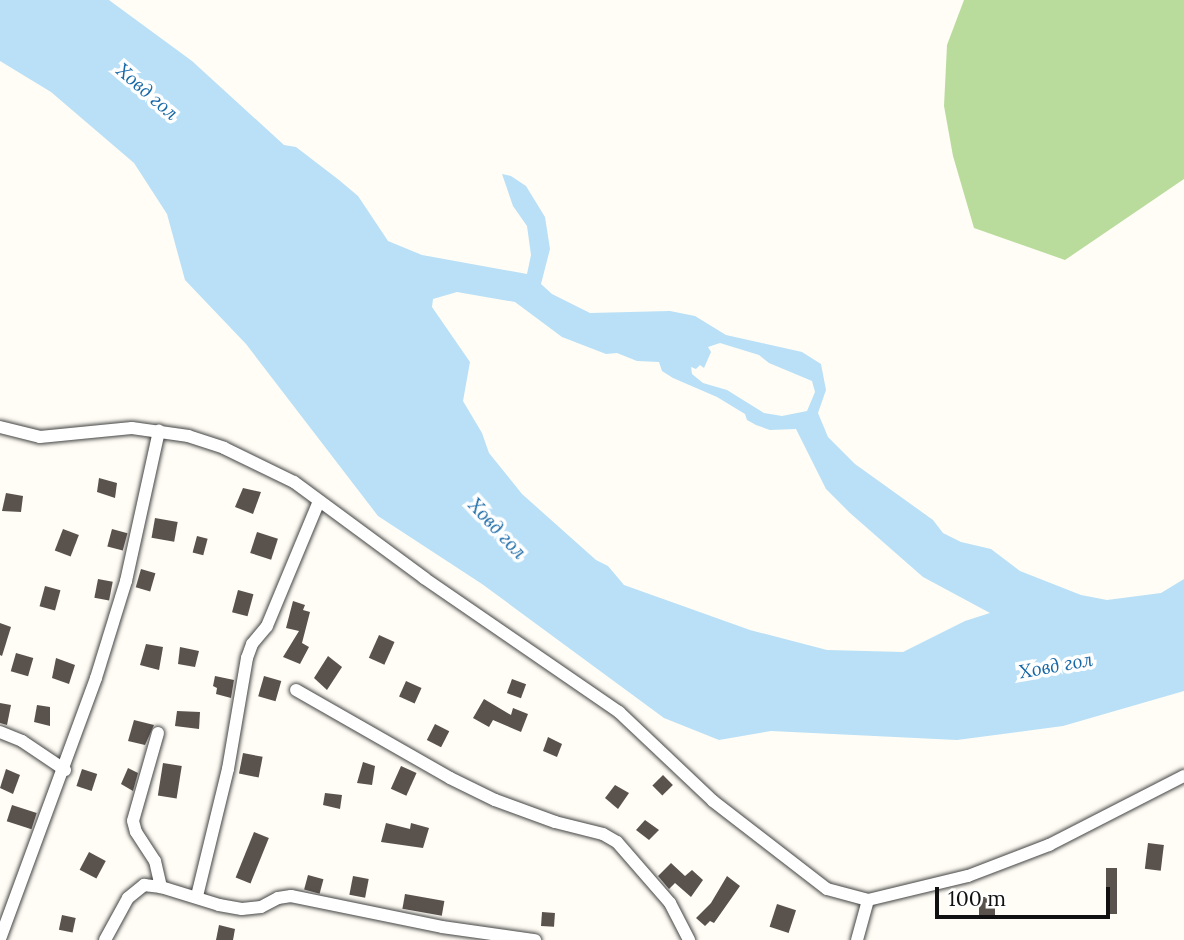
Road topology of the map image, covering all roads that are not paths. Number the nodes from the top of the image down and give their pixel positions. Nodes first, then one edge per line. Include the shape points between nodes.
1 (0, 427) edge
2 (159, 431) junction
3 (319, 501) junction
4 (296, 690) dead end
5 (0, 732) edge
6 (158, 733) dead end
7 (65, 770) junction
8 (1184, 776) edge
9 (161, 887) junction
10 (197, 896) junction
11 (868, 900) junction
12 (440, 933) edge
13 (0, 939) edge
14 (105, 940) edge
15 (535, 940) edge
16 (689, 940) edge
17 (857, 940) edge

1 - 2 street via 40,437 132,428
2 - 3 street via 224,448 294,482
2 - 7 street via 126,581
3 - 10 street via 267,626 247,658 228,768
3 - 11 street via 619,712 713,801 827,889
4 - 16 street via 495,800 617,842 670,902
5 - 7 street via 22,740
6 - 9 street via 133,821 155,861
7 - 13 street
8 - 11 street via 1038,849 968,876
9 - 10 street
9 - 14 street via 144,885 128,898
10 - 12 street via 242,909 291,896
11 - 17 street
12 - 15 street

